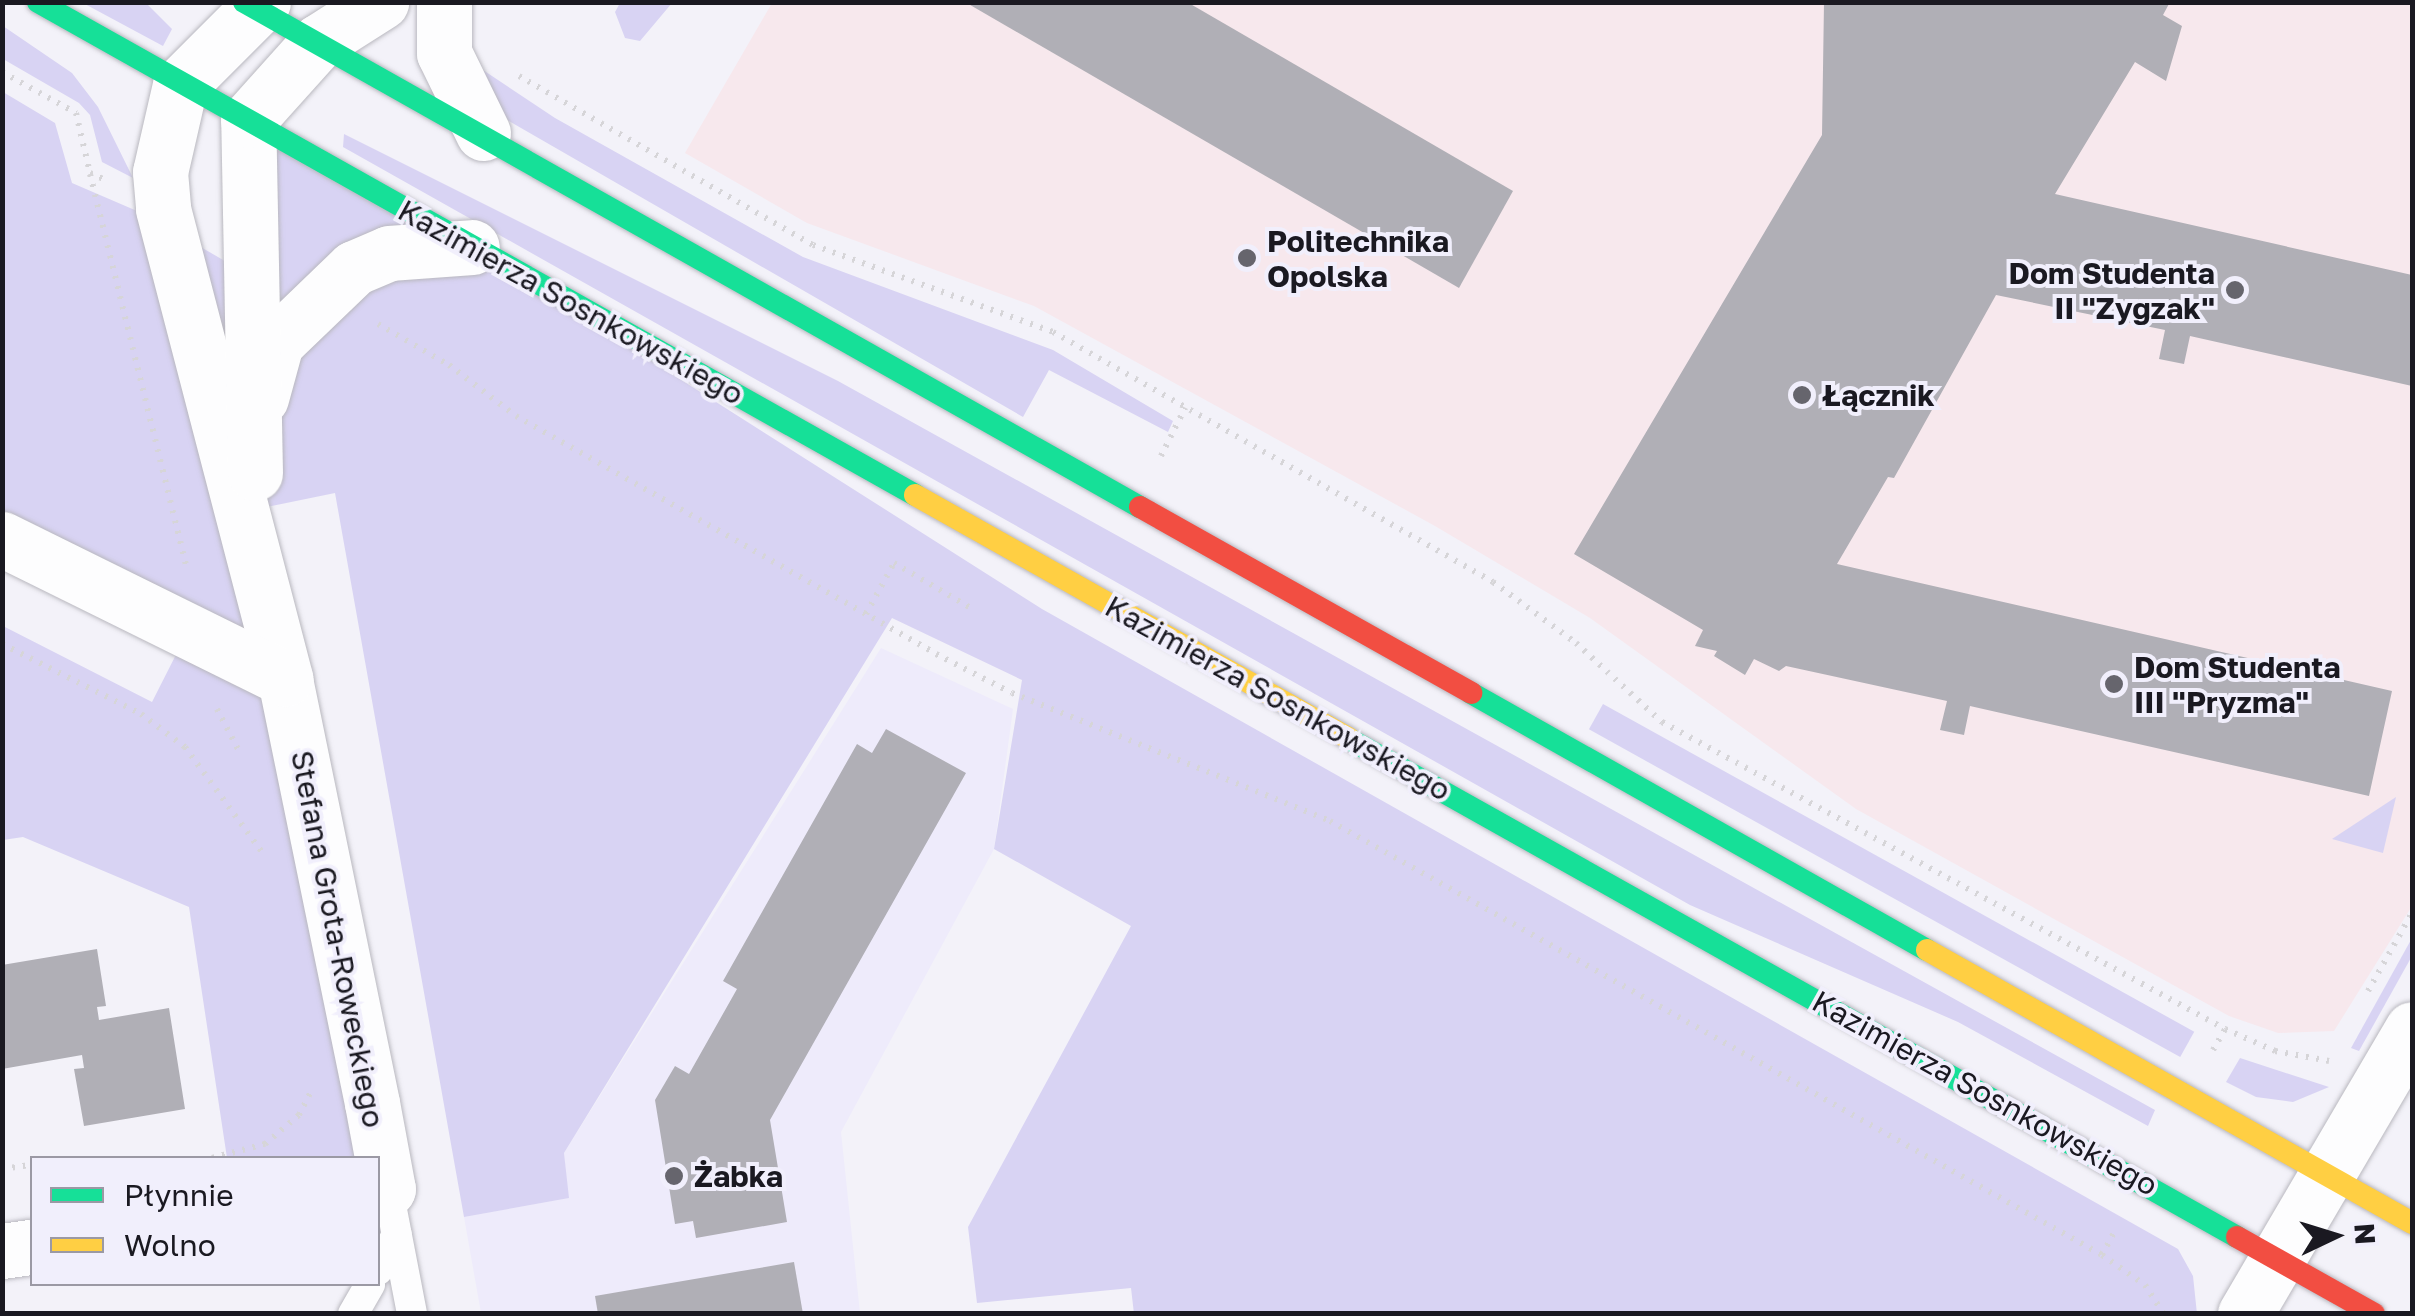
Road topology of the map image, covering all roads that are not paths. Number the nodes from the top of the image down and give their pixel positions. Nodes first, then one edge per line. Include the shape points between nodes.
1 (38, 2) edge
2 (381, 2) edge
3 (444, 2) edge
4 (254, 5) edge
5 (318, 42) junction
6 (180, 85) junction
7 (248, 120) junction
8 (483, 133) junction
9 (472, 247) junction
10 (253, 430) junction
11 (2, 539) edge
12 (261, 575) junction
13 (285, 679) junction
14 (2412, 1030) edge
15 (377, 1156) edge
16 (380, 1169) edge
17 (2326, 1173) junction
18 (387, 1205) edge
19 (2412, 1223) edge
20 (30, 1247) edge
21 (2, 1250) edge
22 (380, 1256) edge
23 (2277, 1257) junction
24 (369, 1286) edge
25 (353, 1314) edge
26 (412, 1314) edge
27 (2245, 1314) edge
28 (2374, 1314) edge

1 - 6 street, Kazimierza Sosnkowskiego
2 - 5 street
3 - 8 street via 444,53
4 - 5 street
4 - 6 street
5 - 7 street
5 - 8 street
6 - 7 street, Kazimierza Sosnkowskiego
6 - 12 street, Stefana Grota-Roweckiego via 160,172 163,209
7 - 9 street, Kazimierza Sosnkowskiego
7 - 10 street, Stefana Grota-Roweckiego
8 - 17 street
9 - 10 street, Stefana Grota-Roweckiego via 389,253 322,292 276,343
9 - 23 street, Kazimierza Sosnkowskiego
10 - 12 street, Stefana Grota-Roweckiego
11 - 13 street
12 - 13 street, Stefana Grota-Roweckiego
13 - 15 street, Stefana Grota-Roweckiego
14 - 17 street
16 - 18 street, Stefana Grota-Roweckiego
17 - 19 street
17 - 23 street
18 - 22 lane
18 - 26 lane
20 - 21 street
23 - 27 street
23 - 28 street, Kazimierza Sosnkowskiego
24 - 25 lane

